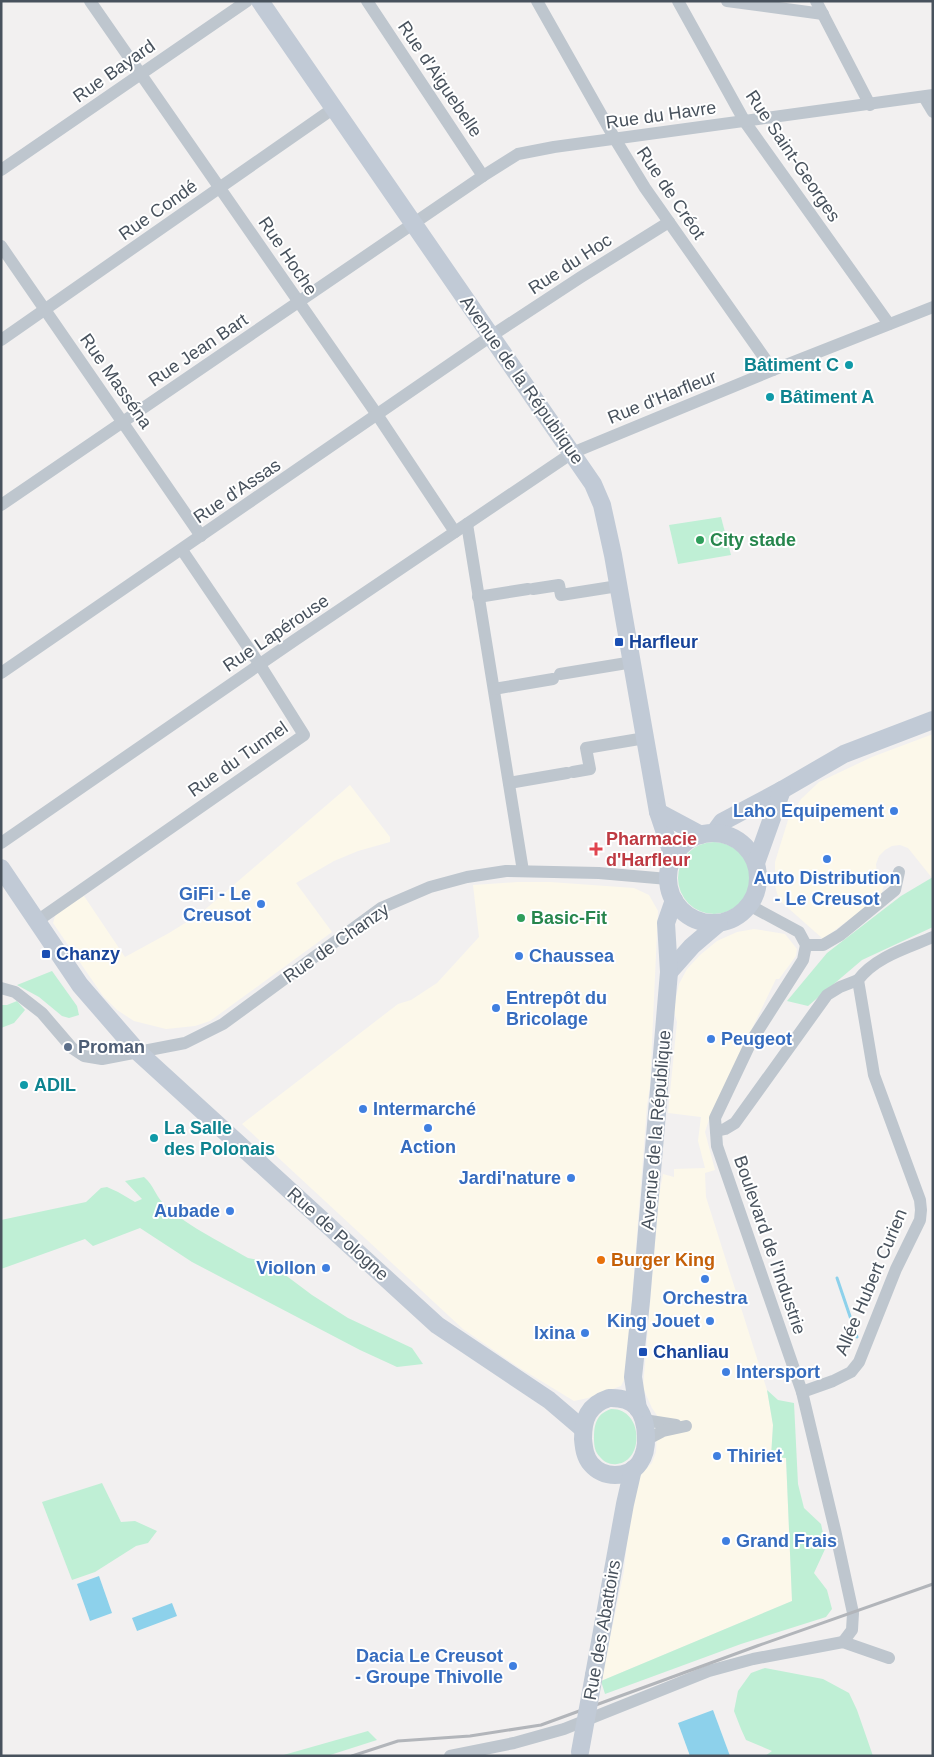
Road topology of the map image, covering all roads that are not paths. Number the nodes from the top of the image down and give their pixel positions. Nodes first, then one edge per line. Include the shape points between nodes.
1 (90, 1) edge
2 (247, 1) edge
3 (260, 1) edge
4 (367, 1) edge
5 (537, 1) edge
6 (678, 1) edge
7 (727, 1) edge
8 (816, 1) edge
9 (823, 14) junction
10 (140, 74) junction
11 (929, 96) edge
12 (870, 105) junction
13 (334, 108) junction
14 (933, 112) edge
15 (745, 122) junction
16 (615, 139) junction
17 (1, 170) edge
18 (483, 176) junction
19 (220, 188) junction
20 (668, 222) junction
21 (414, 224) junction
22 (1, 246) edge
23 (298, 303) junction
24 (933, 307) edge
25 (45, 310) junction
26 (889, 324) junction
27 (492, 336) junction
28 (1, 340) edge
29 (773, 370) junction
30 (378, 416) junction
31 (123, 422) junction
32 (572, 453) junction
33 (1, 505) edge
34 (466, 524) junction
35 (455, 532) junction
36 (201, 536) junction
37 (182, 550) junction
38 (618, 586) junction
39 (478, 597) junction
40 (632, 662) junction
41 (260, 665) junction
42 (1, 673) edge
43 (494, 689) junction
44 (933, 720) edge
45 (645, 738) junction
46 (509, 783) junction
47 (782, 790) junction
48 (658, 812) junction
49 (708, 834) junction
50 (1, 844) edge
51 (673, 857) junction
52 (756, 863) junction
53 (1, 868) edge
54 (523, 871) junction
55 (899, 872) dead end
56 (668, 879) junction
57 (674, 900) junction
58 (749, 905) junction
59 (37, 921) junction
60 (719, 923) junction
61 (933, 937) edge
62 (806, 945) junction
63 (669, 972) junction
64 (858, 980) junction
65 (1, 988) edge
66 (138, 1052) junction
67 (716, 1131) junction
68 (633, 1377) junction
69 (802, 1392) junction
70 (617, 1398) junction
71 (550, 1400) junction
72 (591, 1409) junction
73 (641, 1414) junction
74 (583, 1430) junction
75 (646, 1440) junction
76 (633, 1469) junction
77 (609, 1474) junction
78 (625, 1504) junction
79 (843, 1642) junction
80 (889, 1658) dead end
81 (579, 1754) edge
82 (450, 1756) edge

1 - 10 street, Rue Hoche
2 - 10 street, Rue Bayard
3 - 13 street, Avenue de la République
4 - 18 street, Rue d'Aiguebelle
5 - 16 street, Rue de Créot
6 - 15 street, Rue Saint-Georges
7 - 9 street
8 - 9 street
9 - 12 street
10 - 17 street, Rue Bayard
10 - 19 street, Rue Hoche
11 - 12 street, Rue du Havre
11 - 14 street
12 - 15 street, Rue du Havre
13 - 19 street, Rue Condé
13 - 21 street, Avenue de la République
15 - 16 street, Rue du Havre
15 - 26 street, Rue Saint-Georges
16 - 18 street, Rue du Havre via 518,154
16 - 20 street, Rue de Créot
18 - 21 street, Rue du Havre
19 - 23 street, Rue Hoche
19 - 25 street, Rue Condé
20 - 27 street, Rue du Hoc
20 - 29 street, Rue de Créot
21 - 23 street, Rue Jean Bart
21 - 27 street, Avenue de la République
22 - 25 street, Rue Masséna
23 - 30 street, Rue Hoche
23 - 31 street, Rue Jean Bart
24 - 26 street, Rue d'Harfleur
25 - 28 street, Rue Condé
25 - 31 street, Rue Masséna
26 - 29 street, Rue d'Harfleur
27 - 30 street, Rue d'Assas
27 - 32 street, Avenue de la République
29 - 32 street, Rue d'Harfleur
30 - 35 street, Rue Hoche
30 - 36 street, Rue d'Assas
31 - 33 street, Rue Jean Bart
31 - 36 street, Rue Masséna
32 - 34 street, Rue Lapérouse
32 - 38 street, Avenue de la République via 593,484 602,506
34 - 35 street, Rue Lapérouse
34 - 39 street
35 - 41 street, Rue Lapérouse
36 - 37 street, Rue d'Assas
37 - 41 street, Rue du Tunnel
37 - 42 street, Rue d'Assas
38 - 39 street via 561,595 559,585
38 - 40 street, Avenue de la République
39 - 43 street
40 - 43 street
40 - 45 street, Avenue de la République
41 - 50 street, Rue Lapérouse
41 - 59 street, Rue du Tunnel via 304,735
43 - 46 street
44 - 47 street via 844,754
45 - 46 street via 586,748 590,769
45 - 48 street, Avenue de la République
46 - 54 street
47 - 49 street via 722,822
47 - 52 street
48 - 49 street
48 - 51 street, Avenue de la République
49 - 51 street via 690,839
49 - 52 street via 728,835 740,841
51 - 56 street
52 - 58 street via 756,892
53 - 59 street
54 - 56 street, Rue de Chanzy
54 - 66 street, Rue de Chanzy via 466,877 430,887 381,908 223,1024 185,1043
55 - 62 street via 895,890 840,935 822,945
56 - 57 street
57 - 60 street via 693,918
57 - 63 street, Avenue de la République via 666,923
58 - 60 street via 736,916
58 - 62 street via 799,932
59 - 66 street via 80,986
60 - 63 street
61 - 64 street via 866,968
62 - 67 street, Boulevard de l'Industrie via 803,960 752,1040 715,1118
63 - 68 street, Avenue de la République
64 - 67 street via 827,995 735,1123
64 - 69 street, Allée Hubert Curien via 874,1075 920,1200 920,1220 896,1269 859,1362 851,1372
65 - 66 street, Rue de Chanzy via 15,992 42,1013 72,1048 84,1056 102,1059
66 - 71 street, Rue de Pologne via 437,1325
67 - 69 street, Boulevard de l'Industrie via 717,1146
68 - 70 street
68 - 73 street, Avenue de la République
69 - 79 street, Boulevard de l'Industrie via 853,1613 852,1630
70 - 72 street via 600,1401
70 - 73 street via 626,1400
71 - 72 street, Rue de Pologne
71 - 74 street, Rue de Pologne
72 - 74 street
73 - 75 street
73 - 75 street via 686,1426 663,1431
74 - 77 street via 589,1462 595,1469
75 - 76 street via 646,1452
76 - 77 street via 621,1475
76 - 78 street, Rue des Abattoirs
77 - 78 street
78 - 81 street, Rue des Abattoirs, bridge
79 - 80 street
79 - 82 street via 709,1671 564,1729

